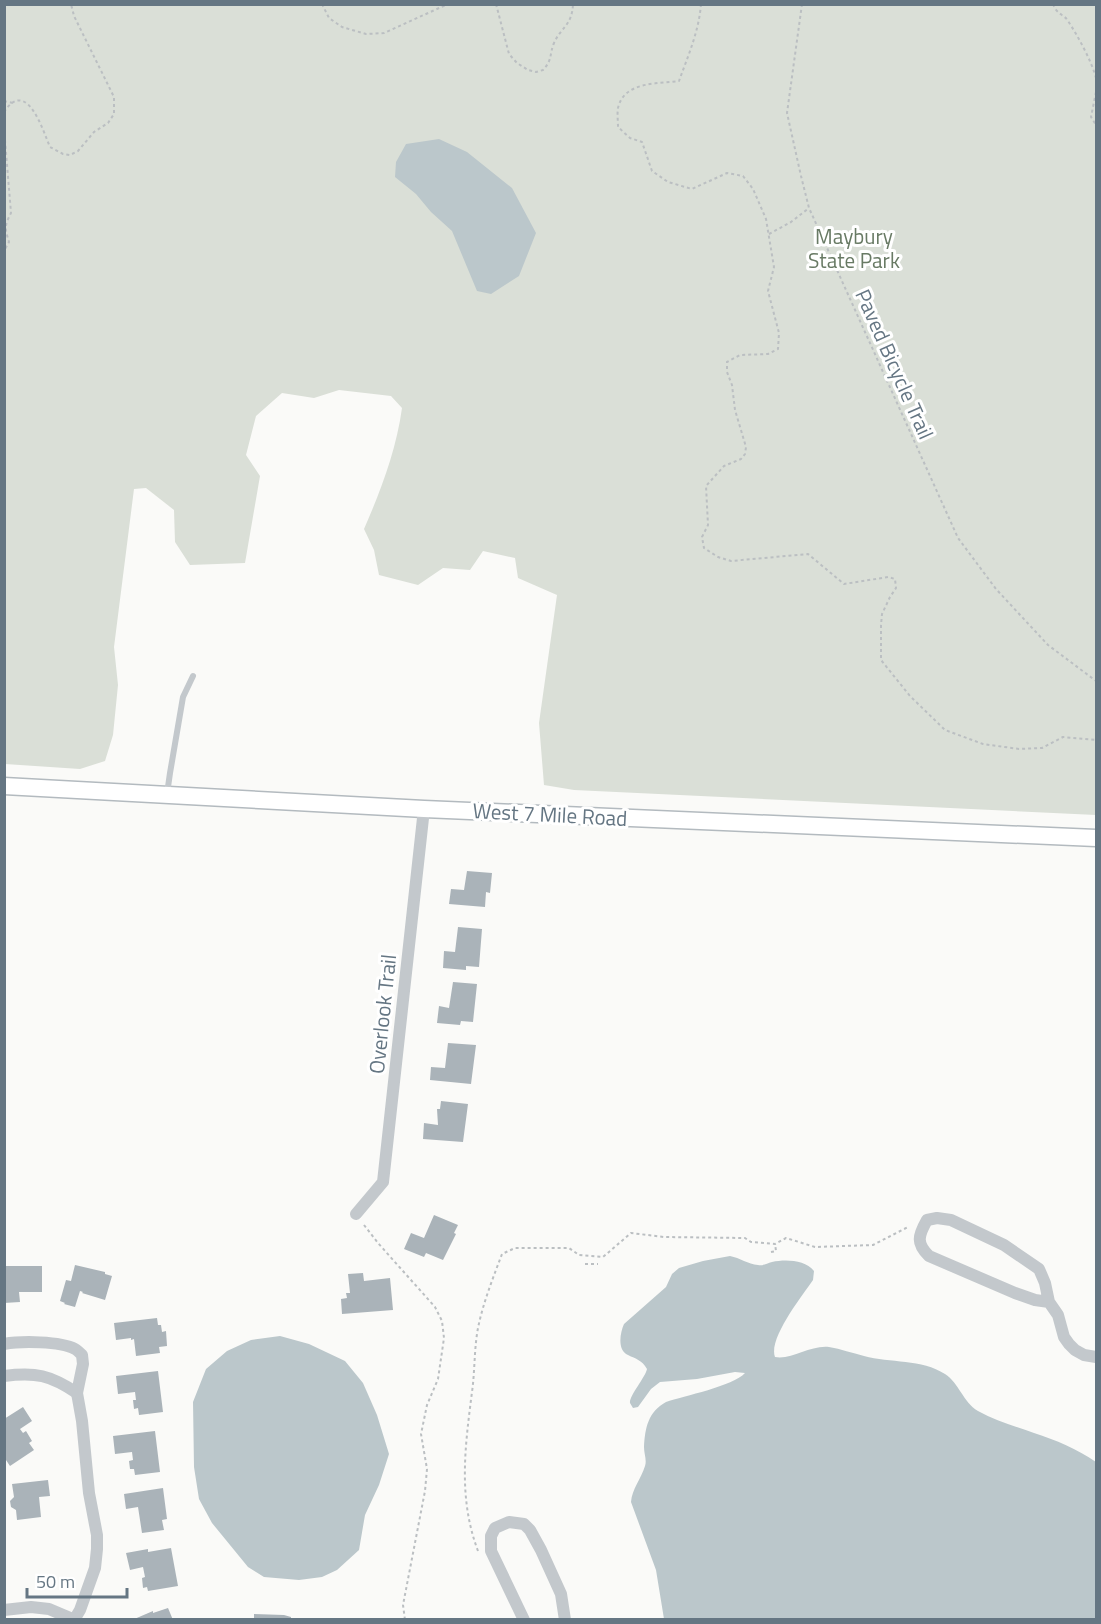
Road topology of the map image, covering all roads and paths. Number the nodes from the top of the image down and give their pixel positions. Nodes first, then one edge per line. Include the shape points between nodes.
1 (71, 4) edge
2 (322, 4) edge
3 (448, 4) edge
4 (496, 4) edge
5 (573, 4) edge
6 (701, 4) edge
7 (802, 4) edge
8 (1053, 4) edge
9 (1096, 78) edge
10 (1096, 92) edge
11 (4, 101) edge
12 (13, 103) junction
13 (4, 112) edge
14 (1096, 125) edge
15 (4, 128) edge
16 (809, 208) junction
17 (768, 235) junction
18 (4, 251) edge
19 (193, 676) dead end
20 (1096, 681) edge
21 (1096, 740) edge
22 (4, 786) edge
23 (167, 795) junction
24 (424, 809) junction
25 (1096, 838) edge
26 (356, 1214) joint
27 (896, 1233) dead end
28 (775, 1244) junction
29 (771, 1252) dead end
30 (592, 1256) junction
31 (585, 1264) dead end
32 (592, 1264) junction
33 (598, 1264) dead end
34 (1049, 1302) junction
35 (4, 1344) edge
36 (1096, 1357) edge
37 (4, 1376) edge
38 (76, 1393) junction
39 (477, 1551) dead end
40 (4, 1610) edge
41 (74, 1619) edge
42 (405, 1620) edge
43 (524, 1620) edge
44 (565, 1620) edge

1 - 12 path via 114,97 114,114 70,155 50,147 29,104
2 - 3 path via 329,18 342,27 366,34 384,33
4 - 5 path via 509,54 517,63 536,72 551,60 554,44 570,22
6 - 17 path via 679,81 633,88 618,109 618,127 642,142 652,171 668,182 692,189 727,172 743,176 766,219
7 - 16 path, Paved Bicycle Trail via 787,113
8 - 9 path via 1067,18
10 - 14 path via 1091,117
11 - 12 path
12 - 13 path
15 - 18 path via 11,213 5,227 9,242
16 - 17 path
16 - 20 path, Paved Bicycle Trail via 958,538 996,589 1048,645
17 - 21 path via 774,267 768,291 779,333 778,349 768,354 740,354 727,362 746,447 741,459 724,466 706,486 708,525 702,537 704,548 731,561 808,554 844,584 896,579 896,588 882,615 881,660 945,730 992,747 1019,749 1042,748 1063,736
19 - 23 lane via 183,697
22 - 23 street, West 7 Mile Road
23 - 24 street, West 7 Mile Road
24 - 25 street, West 7 Mile Road
24 - 26 street, Overlook Trail via 383,1182
26 - 42 path via 435,1307 442,1321 444,1338 438,1378 421,1434 427,1469 403,1605
27 - 28 path via 873,1245 815,1247 786,1238
28 - 29 path via 776,1251
28 - 30 path via 746,1238 631,1233 603,1257
30 - 32 path
30 - 39 path via 579,1255 568,1248 515,1248 502,1254 478,1329 465,1449 465,1504
31 - 32 path
32 - 33 path
34 - 34 street via 1039,1269 1004,1245 951,1220 927,1220 919,1241 929,1256 1015,1293
34 - 36 street via 1069,1344 1084,1355
35 - 38 street via 40,1343 76,1349 83,1364
37 - 38 street via 36,1374
38 - 41 street via 97,1535 95,1568
40 - 41 street via 49,1609
43 - 44 street via 491,1551 495,1528 509,1522 524,1524 530,1530 561,1594

